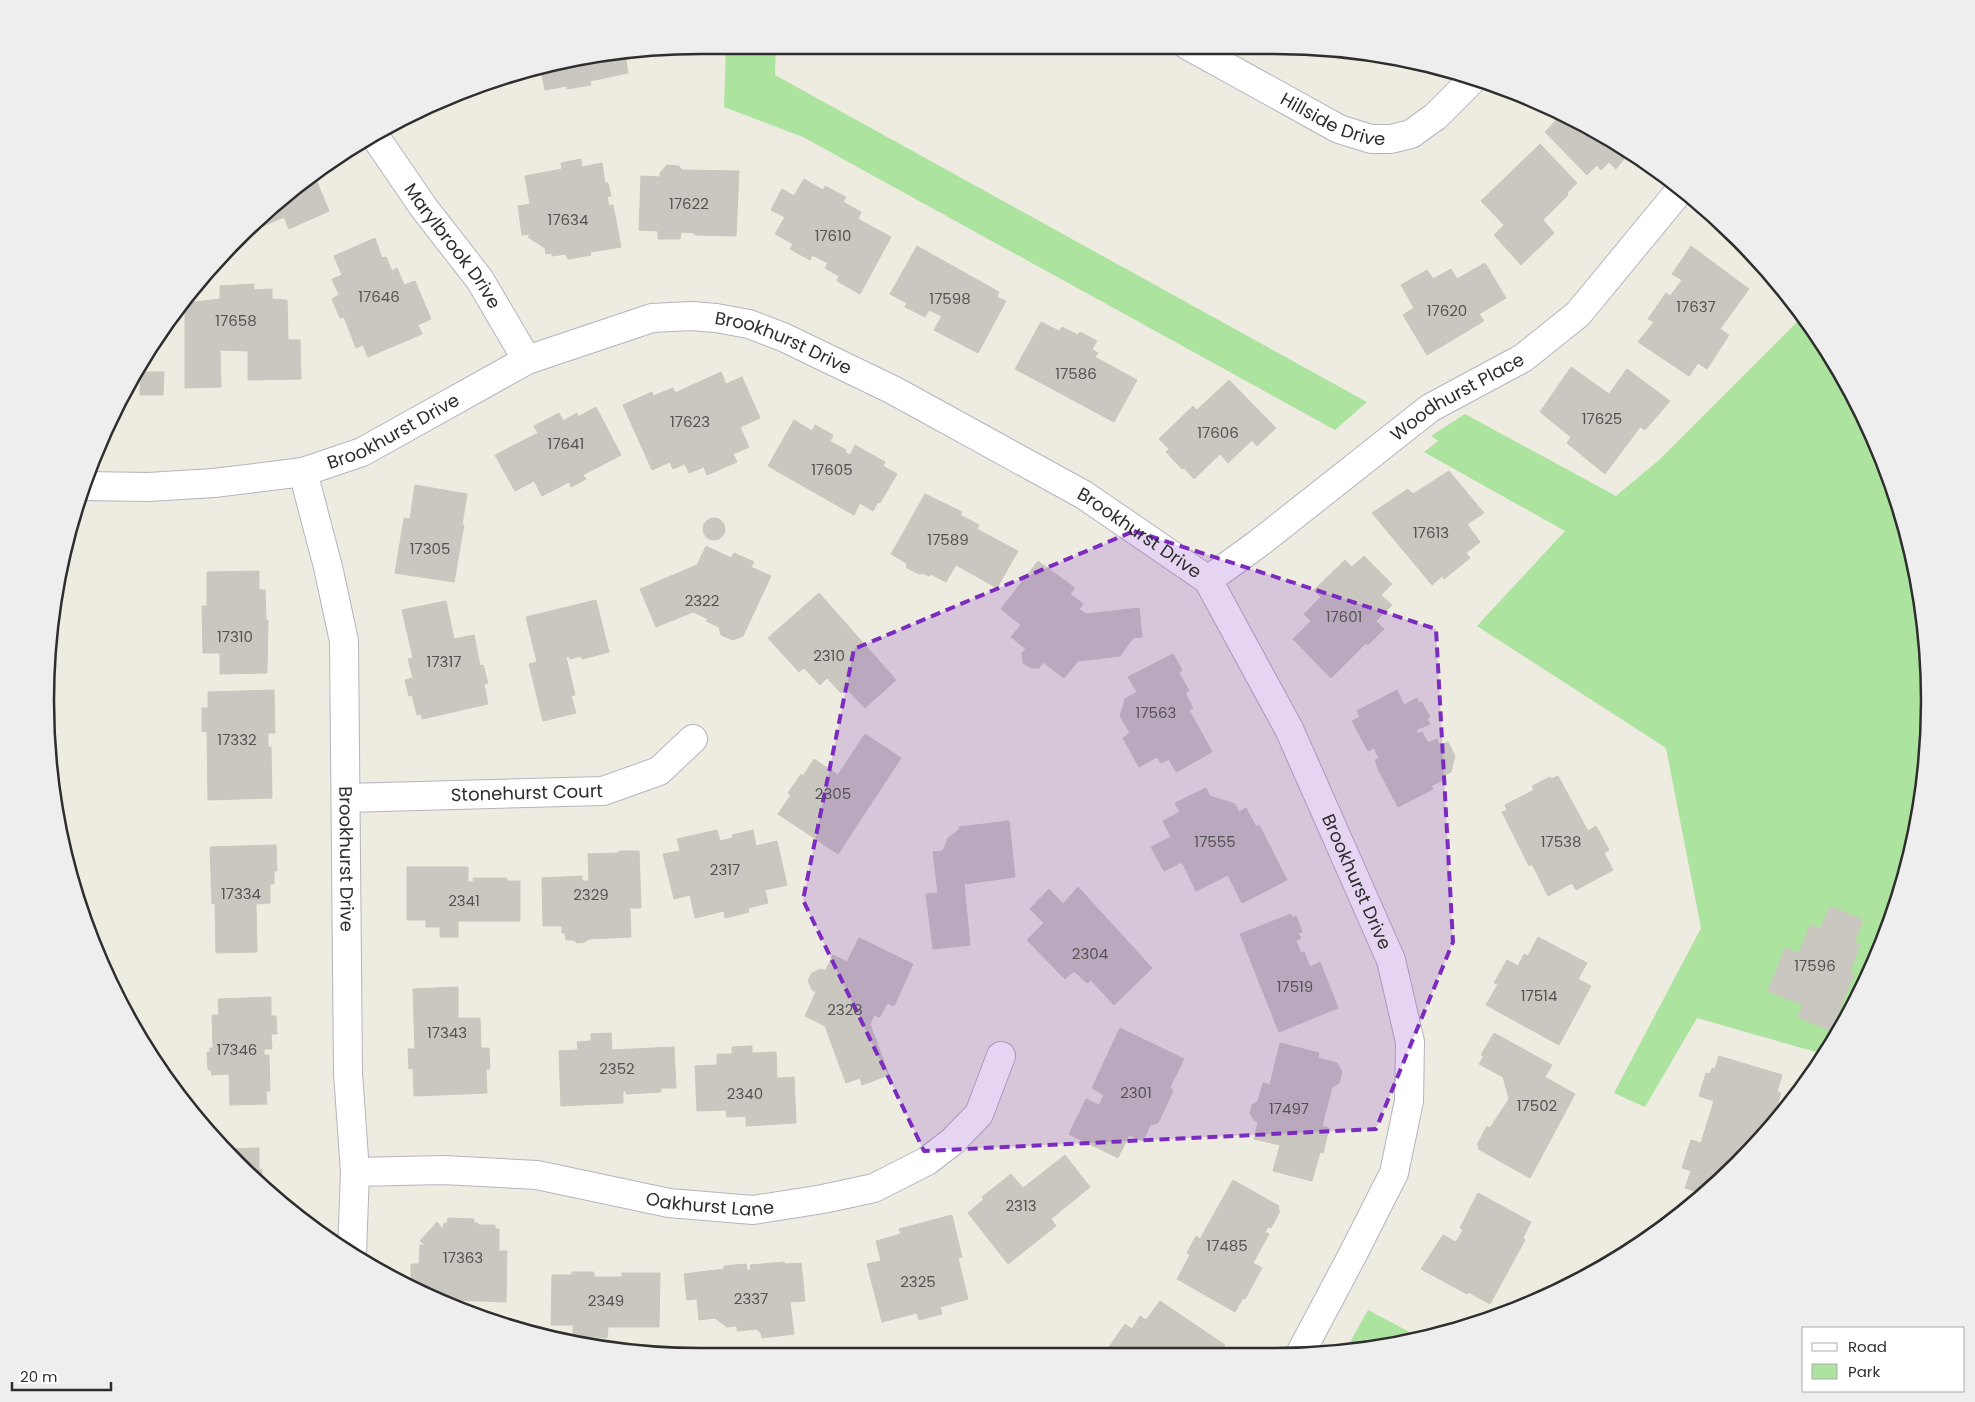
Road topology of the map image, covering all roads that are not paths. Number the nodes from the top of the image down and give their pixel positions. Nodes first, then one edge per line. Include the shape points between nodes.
1 (1203, 54) edge
2 (1468, 84) edge
3 (377, 140) edge
4 (1677, 195) edge
5 (527, 360) junction
6 (303, 472) junction
7 (91, 486) edge
8 (1208, 580) junction
9 (693, 739) dead end
10 (346, 798) junction
11 (1001, 1056) dead end
12 (355, 1172) junction
13 (352, 1246) edge
14 (1303, 1347) edge

1 - 2 street, Hillside Drive via 1339,130 1371,139 1411,134 1436,116
3 - 5 street, Marylbrook Drive via 480,280
4 - 8 street, Woodhurst Place via 1578,314 1523,358 1430,408
5 - 6 street, Brookhurst Drive via 362,452
5 - 8 street, Brookhurst Drive via 652,318 700,317 749,324 893,390 1084,495
6 - 7 street, Brookhurst Drive via 214,483
6 - 10 street, Brookhurst Drive via 344,641
8 - 14 street, Brookhurst Drive via 1289,729 1391,960 1410,1042 1409,1101 1394,1173
9 - 10 street, Stonehurst Court via 658,771 603,791
10 - 12 street, Brookhurst Drive via 348,1073
11 - 12 street, Oakhurst Lane via 979,1114 953,1141 927,1161 874,1188 823,1199 753,1210 669,1204 537,1175 443,1170
12 - 13 street, Brookhurst Drive

